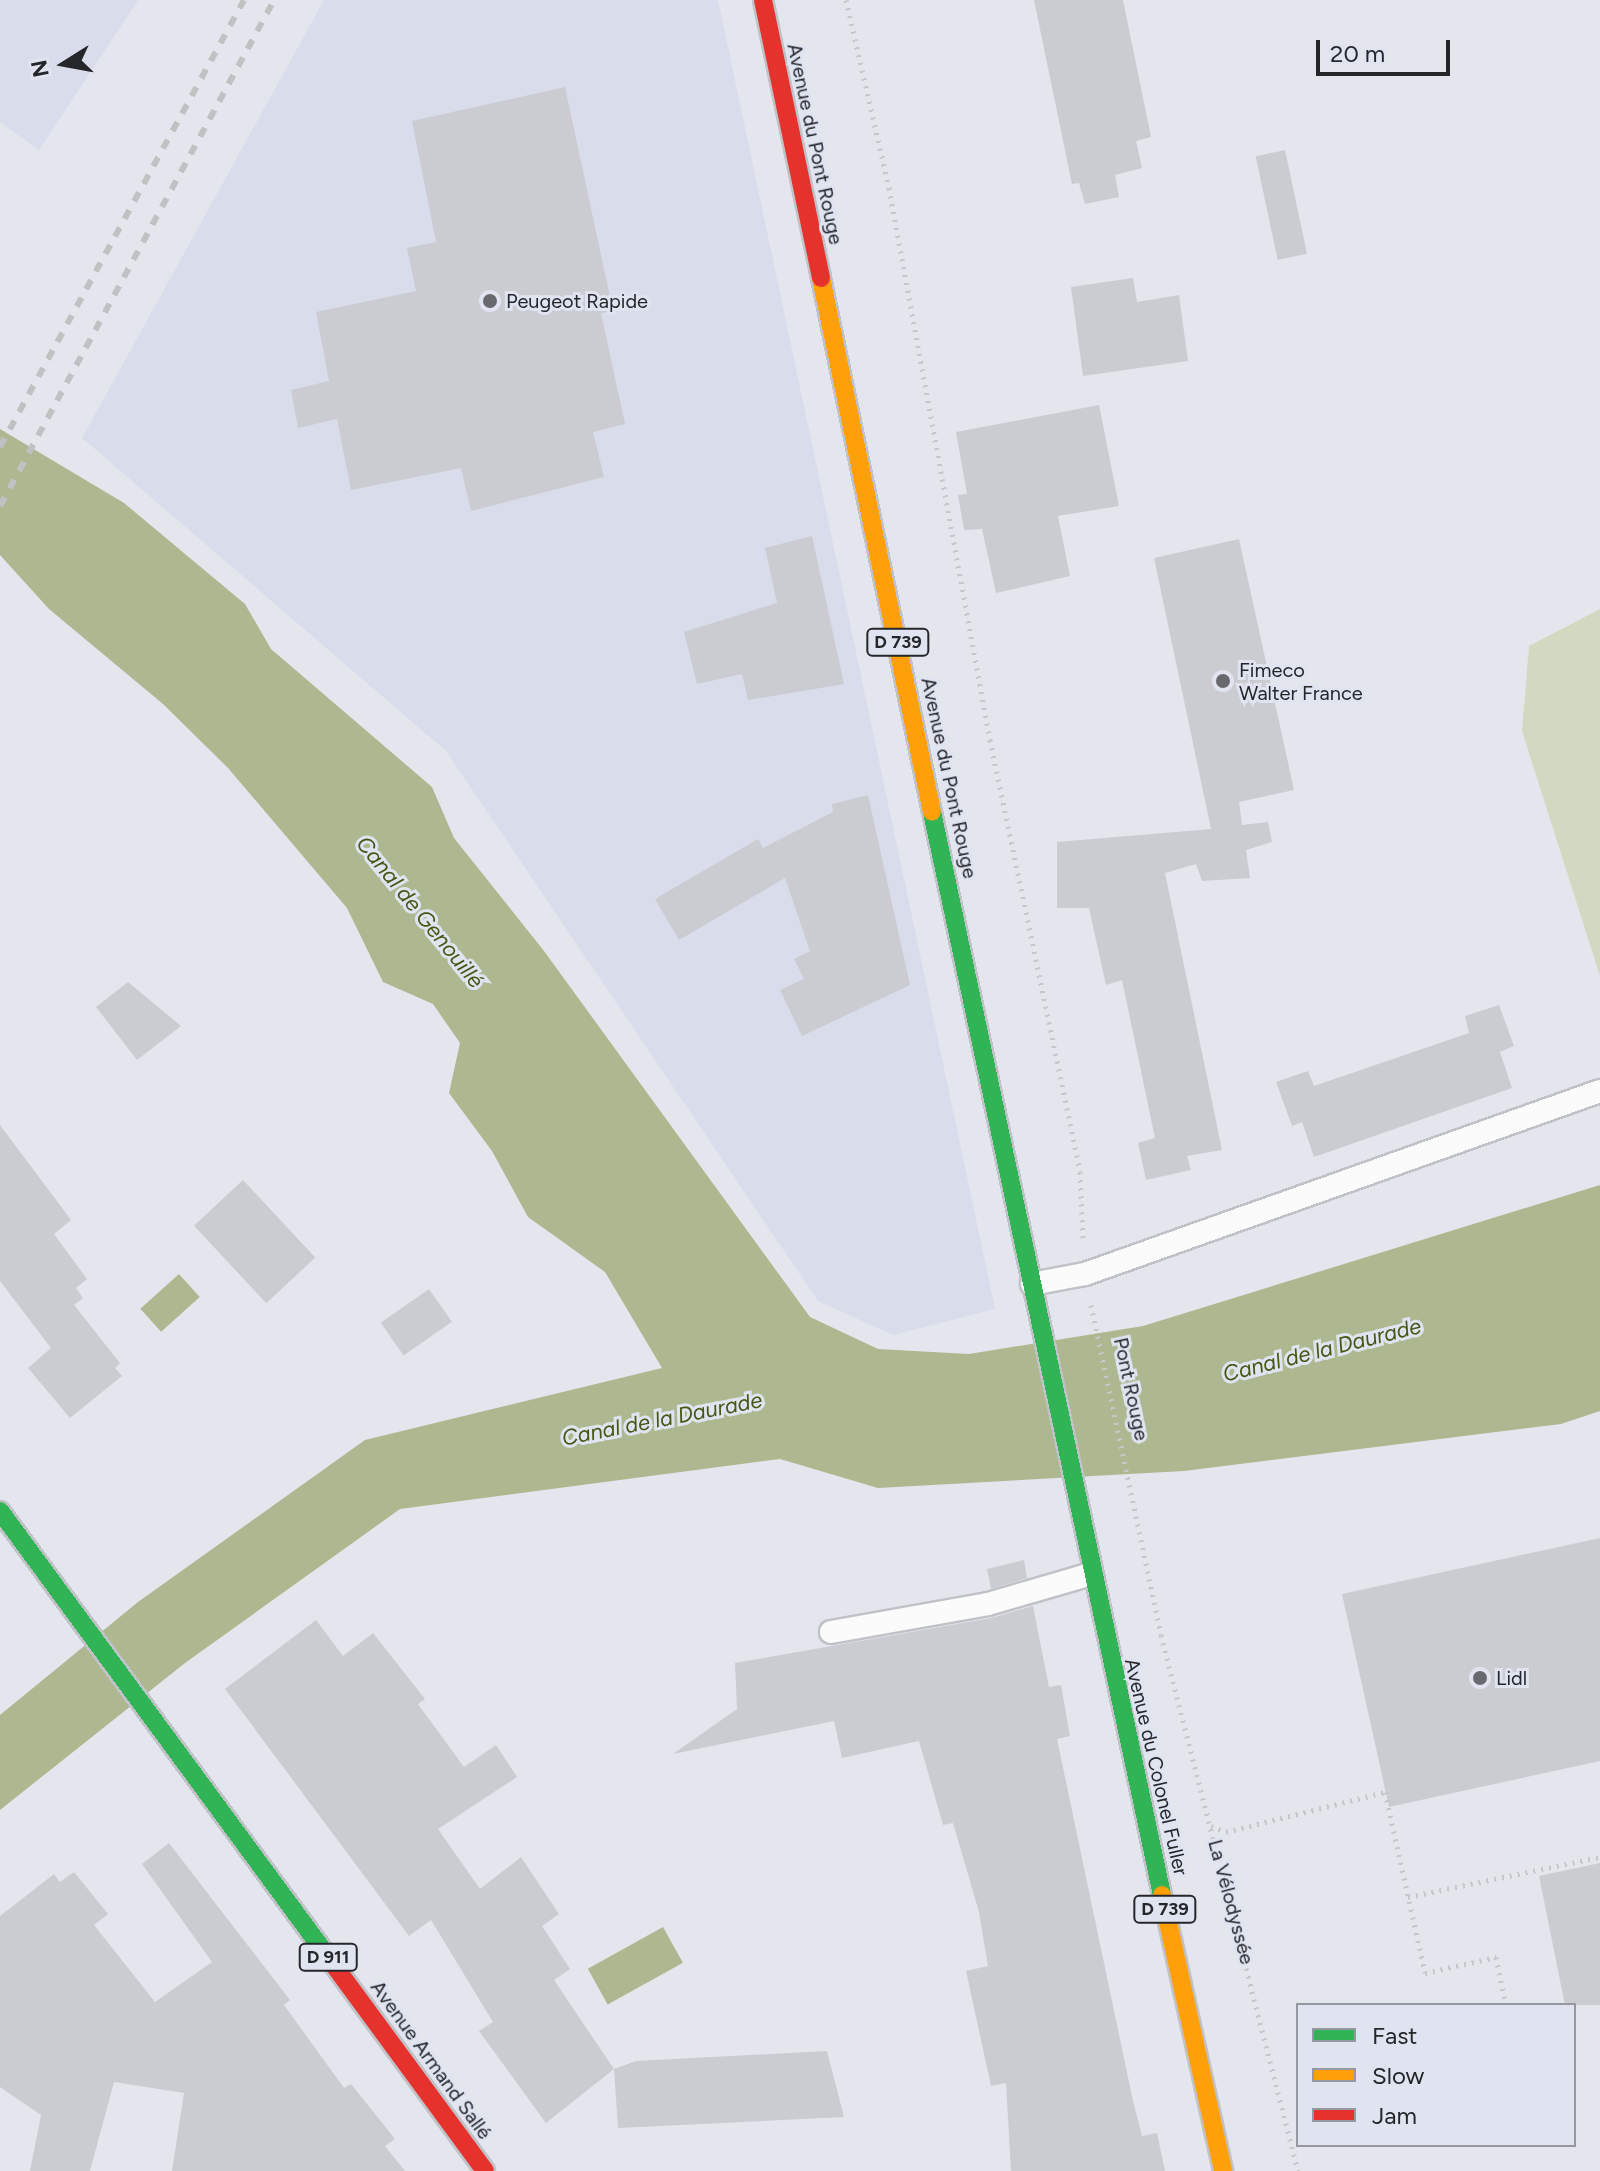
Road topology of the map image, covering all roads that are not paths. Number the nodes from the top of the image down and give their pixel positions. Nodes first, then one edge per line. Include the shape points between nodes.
1 (763, 0) edge
2 (1600, 1091) edge
3 (1032, 1284) junction
4 (0, 1511) edge
5 (1091, 1574) junction
6 (831, 1632) dead end
7 (485, 2171) edge
8 (1223, 2171) edge

1 - 3 main road, Avenue du Pont Rouge / D 739
2 - 3 lane via 1085,1274
3 - 5 main road, Avenue du Colonel Fuller / D 739
4 - 7 main road, Avenue Armand Sallé / D 911
5 - 6 lane via 988,1604
5 - 8 main road, Avenue du Colonel Fuller / D 739

